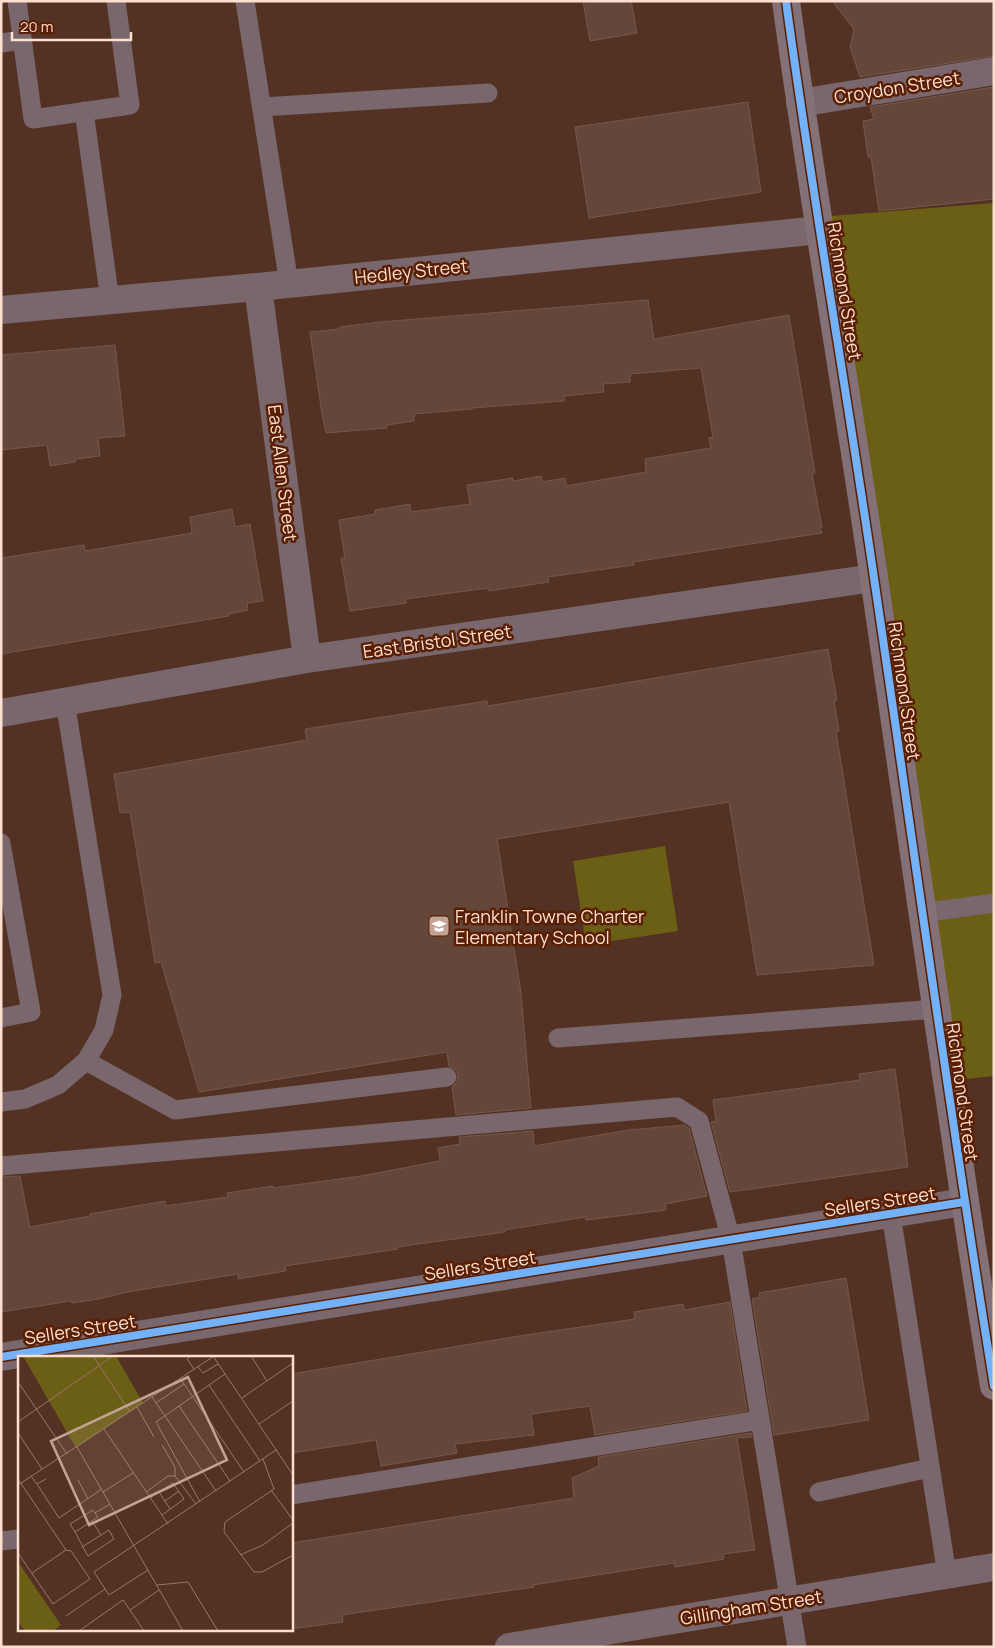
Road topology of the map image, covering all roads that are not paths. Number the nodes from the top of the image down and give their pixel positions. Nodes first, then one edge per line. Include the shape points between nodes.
1 (17, 1) edge
2 (116, 1) edge
3 (245, 1) edge
4 (786, 1) edge
5 (22, 40) junction
6 (1, 43) edge
7 (994, 71) edge
8 (488, 93) dead end
9 (800, 103) junction
10 (262, 106) junction
11 (84, 111) junction
12 (820, 230) junction
13 (289, 284) junction
14 (258, 287) junction
15 (110, 301) junction
16 (1, 310) edge
17 (874, 578) junction
18 (307, 659) junction
19 (64, 702) junction
20 (1, 713) edge
21 (1, 843) edge
22 (994, 903) edge
23 (922, 913) junction
24 (937, 1009) junction
25 (1, 1018) edge
26 (558, 1038) dead end
27 (86, 1062) junction
28 (447, 1077) dead end
29 (1, 1102) edge
30 (1, 1166) edge
31 (964, 1202) junction
32 (891, 1214) junction
33 (731, 1240) junction
34 (1, 1357) edge
35 (994, 1386) edge
36 (760, 1420) junction
37 (930, 1468) junction
38 (819, 1492) dead end
39 (292, 1495) edge
40 (18, 1538) edge
41 (1, 1541) edge
42 (994, 1567) edge
43 (947, 1575) junction
44 (789, 1600) junction
45 (509, 1647) edge
46 (797, 1647) edge

1 - 5 lane
2 - 11 lane via 130,105
3 - 10 lane
4 - 9 main road, Richmond Street
5 - 6 lane
5 - 11 lane via 33,119
7 - 9 street, Croydon Street
8 - 10 lane
9 - 12 main road, Richmond Street
10 - 13 lane
11 - 15 lane
12 - 13 street, Hedley Street
12 - 17 main road, Richmond Street
13 - 14 street, Hedley Street
14 - 15 street, Hedley Street
14 - 18 street, East Allen Street
15 - 16 street, Hedley Street
17 - 18 street, East Bristol Street
17 - 23 main road, Richmond Street
18 - 19 street, East Bristol Street
19 - 20 street, East Bristol Street
19 - 27 lane via 112,995 104,1030
21 - 25 lane via 31,1012
22 - 23 lane
23 - 24 main road, Richmond Street
24 - 26 lane
24 - 31 main road, Richmond Street
27 - 28 lane via 175,1110
27 - 29 lane via 58,1085 24,1099
30 - 33 lane via 676,1107 699,1121
31 - 32 street, Sellers Street
31 - 35 main road, Richmond Street
32 - 33 street, Sellers Street
32 - 37 lane
33 - 34 street, Sellers Street
33 - 36 lane
36 - 39 lane
36 - 44 lane
37 - 38 lane
37 - 43 lane
40 - 41 lane
42 - 43 street, Gillingham Street
43 - 44 street, Gillingham Street
44 - 45 street, Gillingham Street
44 - 46 lane

